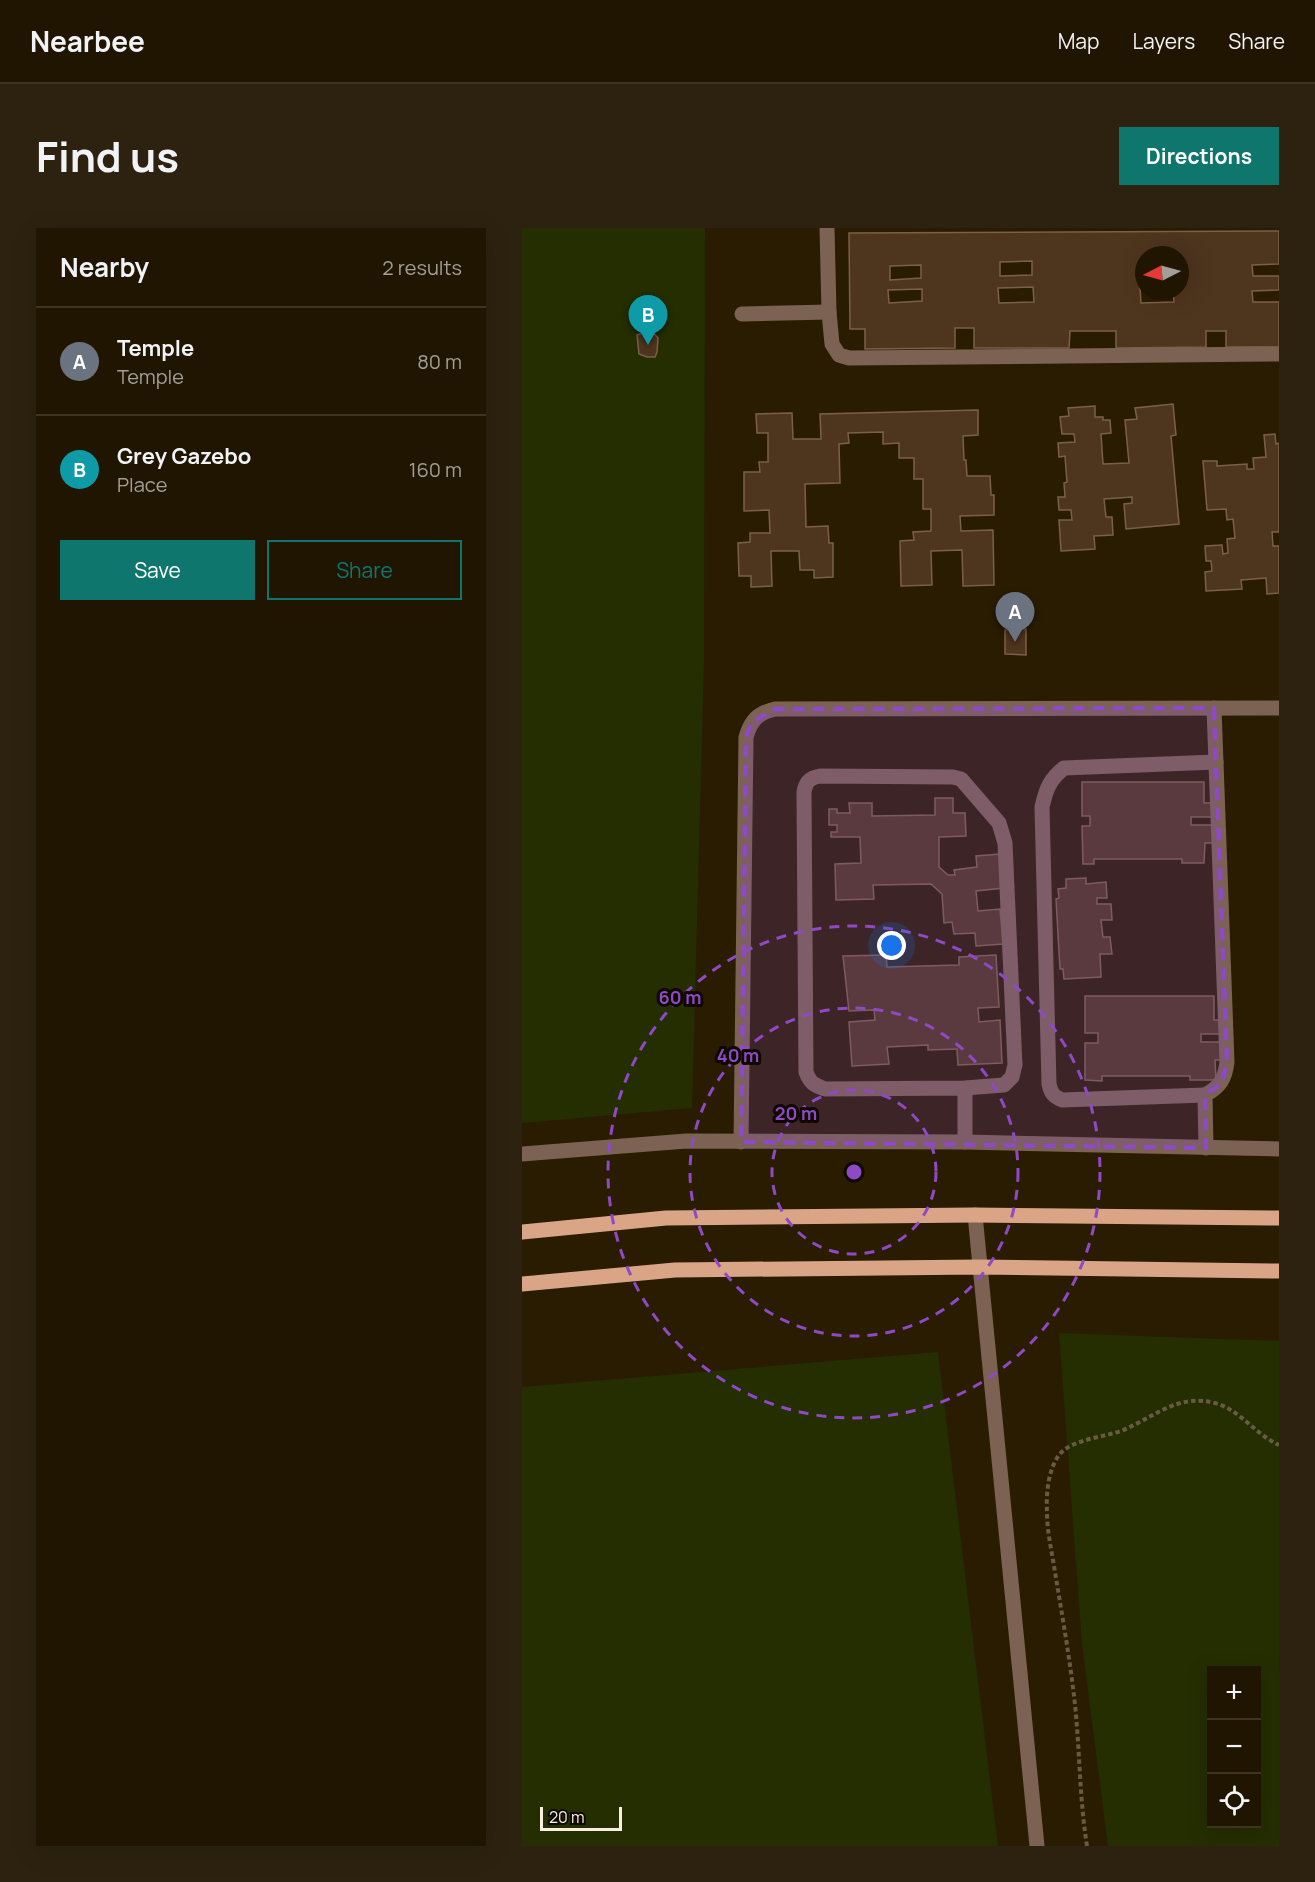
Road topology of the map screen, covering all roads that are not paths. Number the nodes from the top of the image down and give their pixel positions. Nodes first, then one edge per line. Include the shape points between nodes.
1 (827, 228) edge
2 (829, 312) junction
3 (742, 314) dead end
4 (1279, 354) edge
5 (1214, 708) junction
6 (1279, 708) edge
7 (1216, 762) junction
8 (965, 1088) junction
9 (1205, 1095) junction
10 (741, 1142) junction
11 (964, 1142) junction
12 (1206, 1148) junction
13 (1279, 1149) edge
14 (522, 1154) edge
15 (975, 1215) junction
16 (1279, 1218) edge
17 (522, 1232) edge
18 (980, 1267) junction
19 (1279, 1271) edge
20 (522, 1284) edge
21 (1037, 1846) edge

1 - 2 street
2 - 3 street
2 - 4 street via 832,344 839,355 849,358
5 - 6 street
5 - 7 street
5 - 10 street via 762,712 751,723 746,737
7 - 9 street via 1227,1062 1222,1083
7 - 9 street via 1064,768 1049,783 1042,807 1050,1092 1062,1100
8 - 8 street via 1004,1085 1012,1077 1015,1065 1005,843 999,823 962,779 812,777 804,792 809,1081 825,1089
8 - 11 street
9 - 12 street
10 - 11 street
10 - 14 street via 686,1141
11 - 12 street
12 - 13 street
15 - 16 main road
15 - 17 main road via 666,1218
15 - 18 street
18 - 19 main road
18 - 20 main road via 675,1270
18 - 21 street

